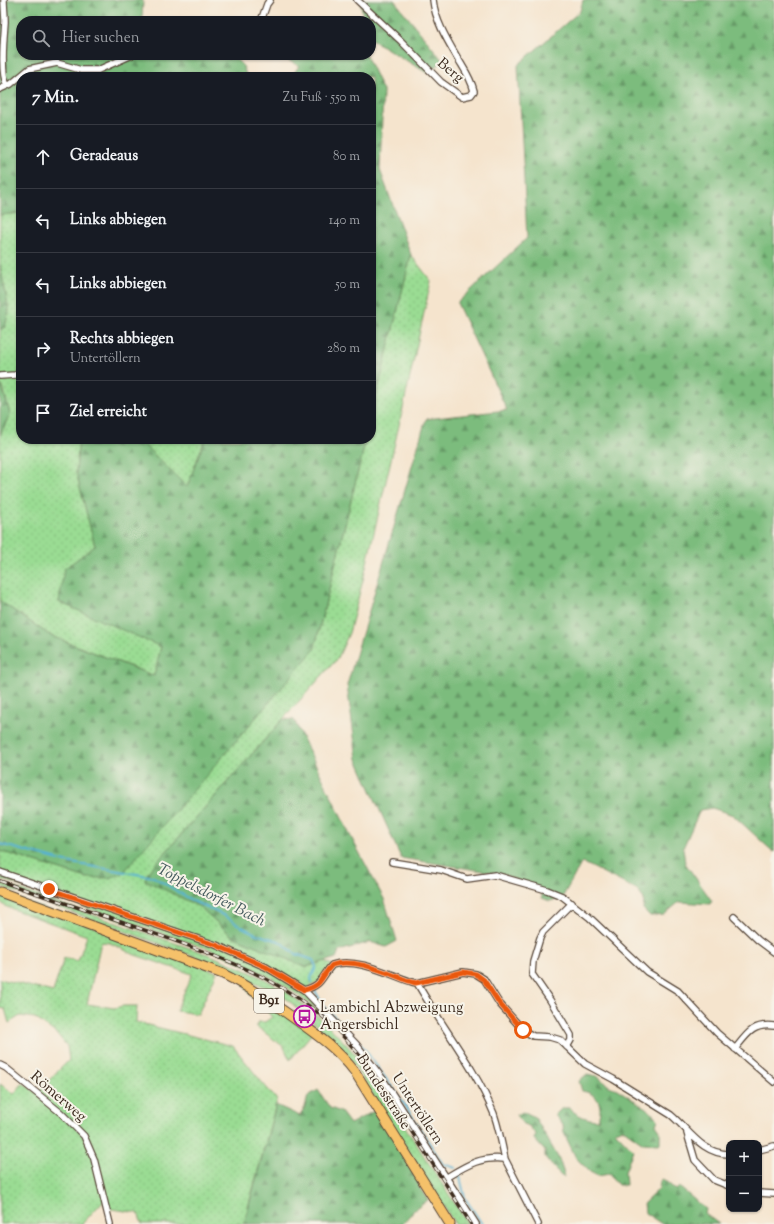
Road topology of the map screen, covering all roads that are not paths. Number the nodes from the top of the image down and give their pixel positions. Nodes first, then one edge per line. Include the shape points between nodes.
1 (4, 0) edge
2 (270, 0) edge
3 (356, 0) edge
4 (433, 0) edge
5 (263, 16) edge
6 (374, 16) edge
7 (376, 18) edge
8 (121, 60) edge
9 (25, 72) edge
10 (16, 80) edge
11 (7, 85) junction
12 (0, 89) edge
13 (16, 374) edge
14 (0, 376) edge
15 (392, 862) dead end
16 (0, 872) edge
17 (0, 892) edge
18 (572, 903) junction
19 (734, 917) dead end
20 (774, 952) edge
21 (416, 983) junction
22 (304, 990) junction
23 (774, 1026) edge
24 (567, 1047) junction
25 (735, 1049) junction
26 (0, 1065) edge
27 (774, 1082) edge
28 (687, 1132) junction
29 (774, 1146) edge
30 (762, 1149) edge
31 (726, 1154) edge
32 (505, 1159) junction
33 (446, 1176) junction
34 (726, 1185) edge
35 (762, 1193) edge
36 (774, 1194) edge
37 (107, 1215) junction
38 (106, 1224) edge
39 (110, 1224) edge
40 (450, 1224) edge
41 (476, 1224) edge
42 (538, 1224) edge

1 - 11 street via 3,65 4,81
2 - 5 street
3 - 6 street, Berg
4 - 7 street, Berg via 434,12 471,80 474,91 471,95 462,97 440,82
8 - 9 street via 98,70 81,70 57,63
10 - 11 street
11 - 12 street
13 - 14 street
15 - 18 street via 441,870 467,879 494,875 547,890
16 - 22 street, Untertöllern via 216,945 266,967
17 - 40 main road, Bundesstraße / B91 via 223,974 254,990 326,1041 342,1055 355,1072
18 - 24 street via 543,932 532,968 534,978 571,1035
18 - 25 street via 647,972 678,991
19 - 20 street
21 - 22 street via 372,968 342,962 332,965 319,983
21 - 24 street via 463,972 476,974 484,980 499,1003 523,1030 537,1037 554,1037
21 - 32 street via 477,1080 494,1115
22 - 33 street, Untertöllern via 368,1059
23 - 25 street via 756,1027
24 - 28 street via 585,1064 671,1115
25 - 27 street
26 - 37 street, Römerweg via 61,1113 84,1136 94,1159
28 - 31 street via 708,1149
28 - 34 street via 695,1160 714,1180
29 - 30 street
32 - 33 street via 480,1160
32 - 42 street
33 - 41 street, Untertöllern
35 - 36 street
37 - 38 street
37 - 39 street, Römerweg

